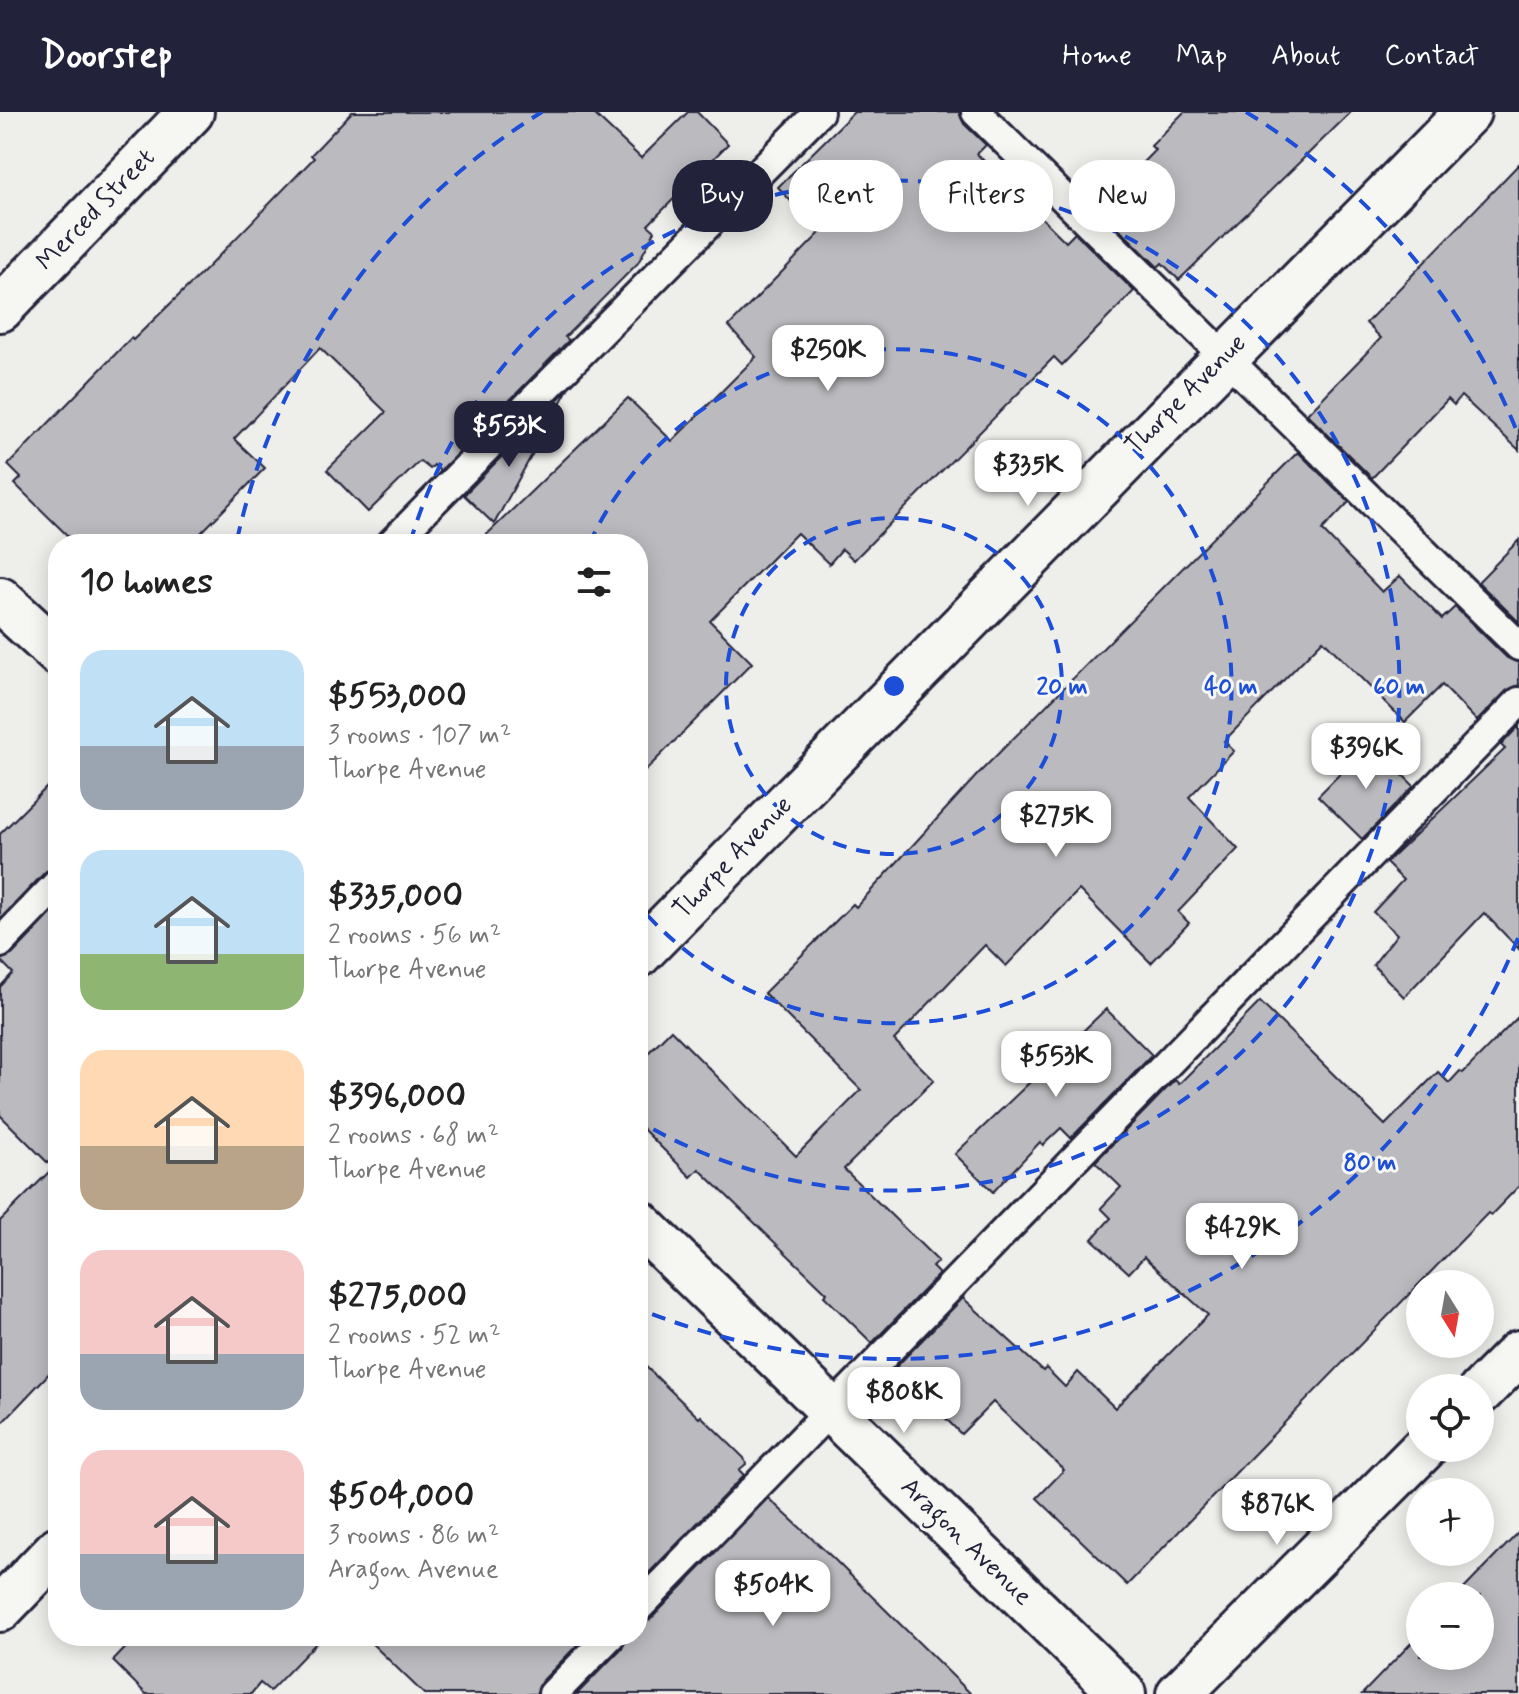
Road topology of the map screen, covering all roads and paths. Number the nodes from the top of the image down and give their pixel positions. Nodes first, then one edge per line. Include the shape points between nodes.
1 (191, 112) edge
2 (819, 112) edge
3 (976, 112) edge
4 (1468, 112) edge
5 (0, 309) edge
6 (1224, 357) junction
7 (401, 534) edge
8 (0, 600) edge
9 (48, 644) edge
10 (1519, 646) edge
11 (1519, 702) edge
12 (48, 893) edge
13 (0, 943) edge
14 (648, 945) edge
15 (648, 1232) edge
16 (1519, 1353) edge
17 (1494, 1378) edge
18 (831, 1412) junction
19 (1410, 1462) edge
20 (48, 1559) edge
21 (648, 1598) edge
22 (0, 1609) edge
23 (600, 1646) edge
24 (553, 1694) edge
25 (1123, 1694) edge
26 (1179, 1694) edge

1 - 5 street, Merced Street
2 - 7 lane
3 - 6 lane
4 - 6 street, Thorpe Avenue
6 - 10 lane
6 - 14 street, Thorpe Avenue
8 - 9 street
11 - 18 lane
12 - 13 lane
15 - 18 street, Aragon Avenue
16 - 17 street
18 - 21 lane
18 - 25 street, Aragon Avenue
19 - 26 street
20 - 22 street
23 - 24 lane

